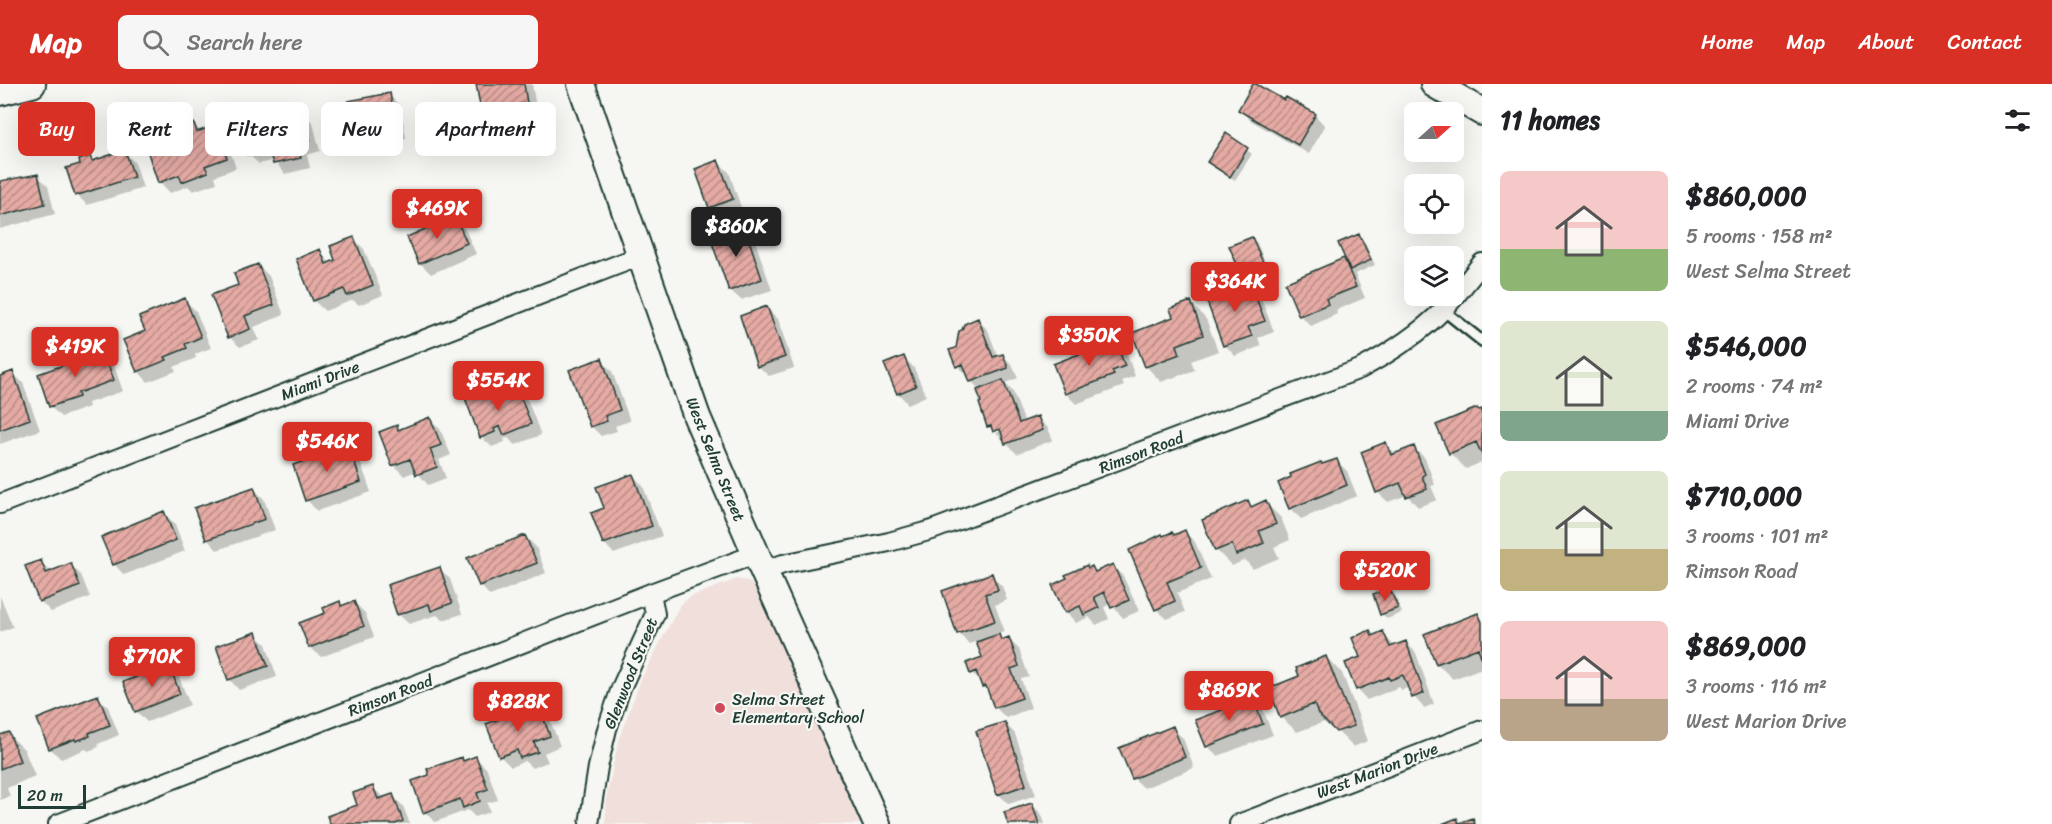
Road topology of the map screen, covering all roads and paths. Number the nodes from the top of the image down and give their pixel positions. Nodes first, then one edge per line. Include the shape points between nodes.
1 (32, 84) edge
2 (581, 84) edge
3 (1434, 84) edge
4 (0, 92) edge
5 (1482, 112) edge
6 (640, 256) junction
7 (1482, 263) edge
8 (1443, 310) junction
9 (1482, 341) edge
10 (0, 504) edge
11 (760, 563) junction
12 (651, 593) junction
13 (1482, 730) edge
14 (66, 822) edge
15 (589, 824) edge
16 (877, 824) edge
17 (1239, 824) edge

1 - 4 street
2 - 6 street, West Selma Street
3 - 5 street
6 - 10 street, Miami Drive
6 - 11 street, West Selma Street via 697,417
7 - 8 street, Rimson Road
8 - 9 lane
8 - 11 street, Rimson Road via 1411,339 1360,369 932,530 783,564
11 - 12 street, Rimson Road
11 - 16 street, West Selma Street
12 - 14 street, Rimson Road
12 - 15 street, Glenwood Street via 655,614 607,729
13 - 17 street, West Marion Drive

